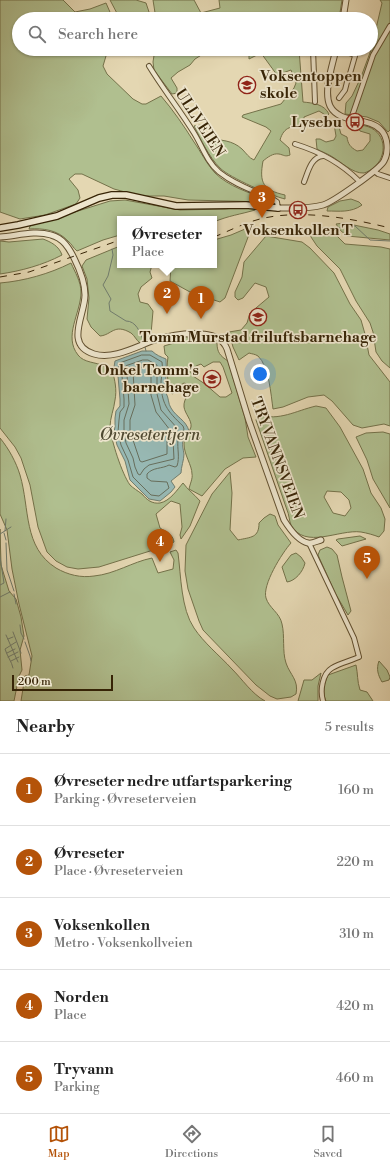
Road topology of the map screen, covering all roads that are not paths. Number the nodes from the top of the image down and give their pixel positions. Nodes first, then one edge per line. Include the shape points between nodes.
1 (346, 0) edge
2 (344, 12) edge
3 (390, 26) edge
4 (378, 46) edge
5 (313, 56) edge
6 (335, 56) edge
7 (355, 56) edge
8 (373, 56) edge
9 (149, 66) dead end
10 (331, 74) junction
11 (348, 78) junction
12 (339, 98) dead end
13 (315, 102) dead end
14 (351, 119) junction
15 (295, 144) dead end
16 (323, 156) junction
17 (374, 171) junction
18 (390, 178) edge
19 (359, 181) junction
20 (304, 182) dead end
21 (278, 208) junction
22 (0, 228) edge
23 (0, 237) edge
24 (321, 540) dead end
25 (309, 543) junction
26 (323, 701) edge

1 - 2 street
3 - 4 street
5 - 13 street
6 - 10 street
7 - 11 street
8 - 14 street
9 - 21 street, ULLVEIEN via 215,168 240,186 274,200
10 - 11 street
10 - 14 street via 328,90 330,105 336,113
11 - 12 street via 345,90
14 - 17 street via 376,126 385,136 386,156 383,163
15 - 16 street
16 - 19 street
16 - 20 street via 313,161
17 - 18 street
17 - 19 street
19 - 21 street via 338,198 324,205
21 - 22 main road via 246,205 176,206 112,195 57,216
23 - 25 street, TRYVANNSVEIEN via 48,234 59,238 68,247 81,272 85,288 78,338 82,347 90,352 101,355 115,354 186,333 208,334 221,340 227,349 283,517 295,534
24 - 25 street
25 - 26 street via 350,630 359,657 328,672 322,683

